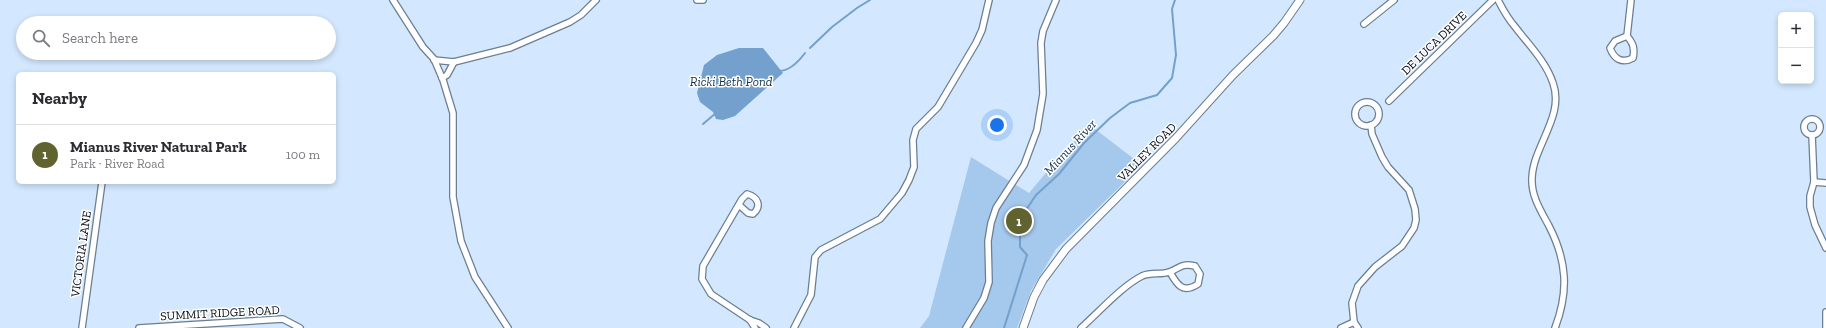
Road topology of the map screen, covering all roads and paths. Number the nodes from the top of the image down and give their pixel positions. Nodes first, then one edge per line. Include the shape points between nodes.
1 (393, 0) edge
2 (596, 0) edge
3 (697, 0) edge
4 (703, 0) edge
5 (989, 0) edge
6 (1056, 0) edge
7 (1300, 0) edge
8 (1394, 0) edge
9 (1493, 0) edge
10 (1498, 0) edge
11 (1631, 0) edge
12 (1364, 24) dead end
13 (1626, 36) junction
14 (434, 60) junction
15 (454, 62) junction
16 (442, 78) junction
17 (1389, 101) dead end
18 (1371, 125) junction
19 (1812, 135) dead end
20 (1814, 182) junction
21 (1826, 183) edge
22 (102, 184) edge
23 (739, 205) dead end
24 (1826, 248) edge
25 (1170, 272) junction
26 (1826, 312) edge
27 (750, 320) junction
28 (1354, 322) junction
29 (82, 328) edge
30 (139, 328) edge
31 (300, 328) edge
32 (508, 328) edge
33 (755, 328) edge
34 (766, 328) edge
35 (794, 328) edge
36 (966, 328) edge
37 (1023, 328) edge
38 (1081, 328) edge
39 (1341, 328) edge
40 (1358, 328) edge
41 (1555, 328) edge
42 (1826, 328) edge

1 - 14 street
2 - 15 street via 570,22 510,48
3 - 4 street
5 - 35 street via 976,43 938,107 916,129 914,167 909,180 880,219 821,250 815,257 811,295
6 - 36 street via 1043,31 1041,43 1043,94 1037,130 1024,165 996,208 988,241 989,282 984,298
7 - 37 street, VALLEY ROAD via 1273,36 1066,249 1043,280
8 - 12 street
9 - 17 street, DE LUCA DRIVE
10 - 41 street via 1514,27 1541,60 1554,83 1553,116 1533,166 1532,191 1562,258 1565,288
11 - 13 street
13 - 13 street via 1632,43 1633,58 1620,61 1612,55 1610,48 1615,41
14 - 15 street
14 - 16 street
15 - 16 street
16 - 32 street via 453,113 453,196 461,240 475,277
18 - 18 street via 1378,117 1378,109 1372,103 1363,103 1357,108 1356,117 1363,125
18 - 28 street via 1382,157 1409,190 1416,220 1414,228 1402,246 1375,267 1358,286 1352,303
19 - 20 street
20 - 21 street
20 - 24 street via 1810,207
22 - 29 street, VICTORIA LANE
23 - 27 street via 703,266 702,279 711,294
25 - 25 street via 1176,267 1195,266 1200,274 1198,284 1191,288 1182,288
25 - 38 street via 1143,276
26 - 42 street
27 - 33 street
27 - 34 street
28 - 39 street
28 - 40 street
30 - 31 street, SUMMIT RIDGE ROAD via 283,319

